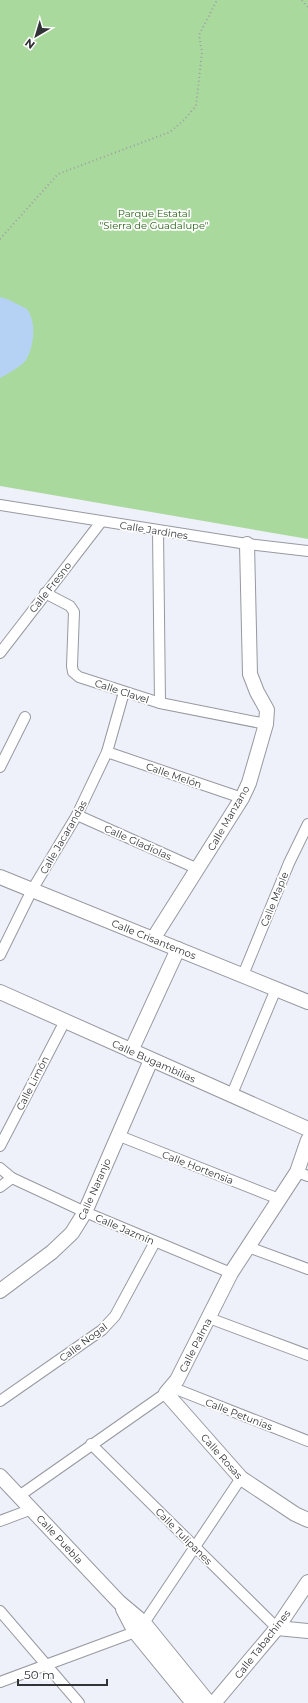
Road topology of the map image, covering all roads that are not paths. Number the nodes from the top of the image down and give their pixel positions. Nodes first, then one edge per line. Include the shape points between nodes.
1 (0, 505) edge
2 (101, 522) junction
3 (158, 531) junction
4 (247, 544) junction
5 (308, 551) edge
6 (45, 593) junction
7 (0, 653) edge
8 (124, 692) junction
9 (160, 703) junction
10 (25, 718) dead end
11 (266, 724) junction
12 (107, 752) junction
13 (0, 767) edge
14 (242, 798) junction
15 (77, 815) junction
16 (308, 824) edge
17 (198, 869) junction
18 (0, 877) edge
19 (32, 890) junction
20 (153, 939) junction
21 (178, 949) junction
22 (0, 955) edge
23 (243, 975) junction
24 (276, 989) junction
25 (0, 992) edge
26 (308, 1002) edge
27 (65, 1021) junction
28 (131, 1051) junction
29 (151, 1060) junction
30 (232, 1094) junction
31 (308, 1129) edge
32 (117, 1135) junction
33 (308, 1140) edge
34 (0, 1146) edge
35 (0, 1168) edge
36 (302, 1174) edge
37 (12, 1178) junction
38 (0, 1187) edge
39 (279, 1198) junction
40 (85, 1212) junction
41 (155, 1242) junction
42 (248, 1247) junction
43 (308, 1269) edge
44 (231, 1274) junction
45 (0, 1291) edge
46 (209, 1318) junction
47 (308, 1355) edge
48 (169, 1390) junction
49 (0, 1401) edge
50 (308, 1440) edge
51 (92, 1444) junction
52 (0, 1476) edge
53 (241, 1478) junction
54 (19, 1496) junction
55 (32, 1509) junction
56 (308, 1520) edge
57 (0, 1521) edge
58 (195, 1547) junction
59 (308, 1582) edge
60 (0, 1611) edge
61 (139, 1628) junction
62 (277, 1628) junction
63 (308, 1631) edge
64 (47, 1664) junction
65 (0, 1682) edge
66 (79, 1703) edge
67 (193, 1703) edge
68 (208, 1703) edge
69 (214, 1703) edge

1 - 2 street, Calle Jardines
2 - 3 street, Calle Jardines
2 - 6 street, Calle Fresno
3 - 4 street, Calle Jardines
3 - 9 street
4 - 5 street, Calle Jardines
4 - 11 street, Calle Manzano via 250,674 267,710
6 - 7 street, Calle Fresno
6 - 8 street, Calle Clavel via 70,606 74,612 73,672 79,677
8 - 9 street, Calle Clavel
8 - 12 street, Calle Jacarandas
9 - 11 street, Calle Clavel
10 - 13 street
11 - 14 street, Calle Manzano via 249,783
12 - 14 street, Calle Melón
12 - 15 street, Calle Jacarandas
14 - 17 street, Calle Manzano
15 - 17 street, Calle Gladiolas
15 - 19 street, Calle Jacarandas
16 - 23 street, Calle Maple via 289,863
17 - 20 street, Calle Manzano
18 - 19 street, Calle Crisantemos
19 - 20 street, Calle Crisantemos
19 - 22 street, Calle Jacarandas
20 - 21 street, Calle Crisantemos
21 - 23 street, Calle Crisantemos
21 - 28 street
23 - 24 street, Calle Crisantemos
24 - 26 street, Calle Crisantemos
24 - 30 street
25 - 27 street, Calle Bugambilias
27 - 28 street, Calle Bugambilias
27 - 34 street, Calle Limón
28 - 29 street, Calle Bugambilias
29 - 30 street, Calle Bugambilias
29 - 32 street, Calle Naranjo
30 - 31 street, Calle Bugambilias
32 - 39 street, Calle Hortensia
32 - 40 street, Calle Naranjo
33 - 36 street, Calle Palma
35 - 37 street, Calle Jazmín
36 - 39 street, Calle Palma
37 - 38 street
37 - 40 street, Calle Jazmín
39 - 42 street, Calle Palma
40 - 41 street, Calle Jazmín
40 - 45 street, Calle Naranjo via 72,1233 57,1247
41 - 44 street, Calle Jazmín
41 - 49 street, Calle Nogal via 114,1316 102,1330
42 - 43 street
42 - 44 street, Calle Palma
44 - 46 street, Calle Palma
46 - 47 street
46 - 48 street, Calle Palma via 177,1380
48 - 50 street, Calle Petunias
48 - 51 street, Calle Palma
48 - 53 street, Calle Rosas
51 - 54 street, Calle Palma
51 - 58 street, Calle Tulipanes
52 - 54 street, Calle Puebla
53 - 56 street, Calle Rosas
53 - 58 street
54 - 55 street, Calle Puebla
55 - 57 street
55 - 61 street, Calle Puebla via 119,1602
58 - 61 street
58 - 62 street, Calle Tulipanes
59 - 62 street, Calle Tabachines
60 - 64 street
61 - 64 street
61 - 67 street, Calle Puebla
61 - 68 street, Calle Puebla
62 - 63 street
62 - 69 street, Calle Tabachines
64 - 65 street
64 - 66 street

